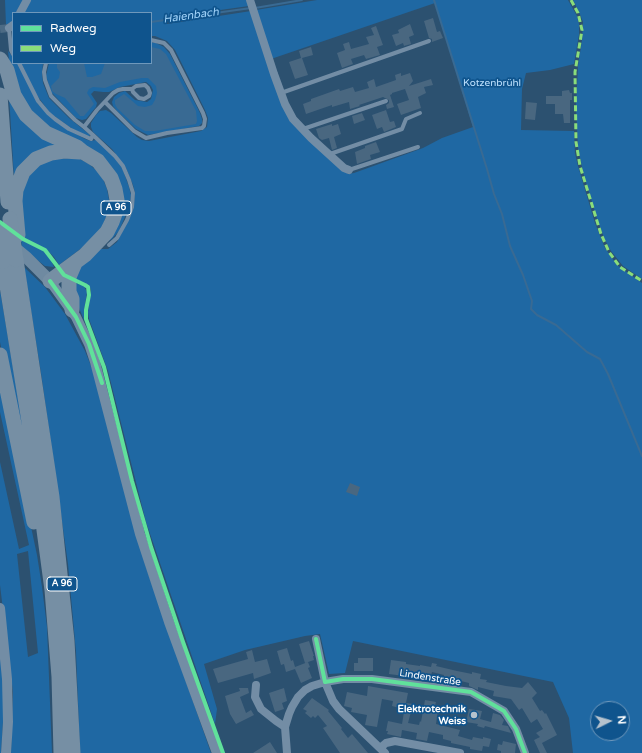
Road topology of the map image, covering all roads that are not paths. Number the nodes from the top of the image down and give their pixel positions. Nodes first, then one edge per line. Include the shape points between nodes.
1 (27, 0) edge
2 (252, 5) edge
3 (21, 12) edge
4 (11, 27) edge
5 (152, 40) edge
6 (429, 41) dead end
7 (12, 52) edge
8 (0, 59) edge
9 (20, 64) edge
10 (46, 64) edge
11 (132, 89) dead end
12 (281, 93) junction
13 (0, 95) edge
14 (386, 101) dead end
15 (105, 102) junction
16 (420, 113) dead end
17 (84, 127) junction
18 (302, 130) junction
19 (94, 135) junction
20 (418, 146) dead end
21 (83, 152) junction
22 (330, 154) junction
23 (349, 170) joint
24 (13, 222) junction
25 (0, 232) edge
26 (0, 236) edge
27 (109, 245) dead end
28 (76, 262) junction
29 (12, 264) junction
30 (50, 281) junction
31 (72, 310) junction
32 (0, 354) edge
33 (52, 590) junction
34 (0, 608) edge
35 (316, 639) dead end
36 (325, 682) junction
37 (256, 686) dead end
38 (286, 727) junction
39 (382, 750) edge
40 (6, 753) edge
41 (61, 753) edge
42 (73, 753) edge
43 (216, 753) edge
44 (287, 753) edge
45 (460, 753) edge
46 (525, 753) edge

1 - 3 street
2 - 12 street
4 - 7 lane
5 - 15 lane via 164,43 171,50 203,113 204,126 146,138 134,131
6 - 12 lane
8 - 21 highway, A 96 via 7,70 14,95 26,115 46,133
9 - 19 lane via 38,101 48,113 84,137 91,139
10 - 17 lane via 45,80 51,96
11 - 15 lane via 118,90
12 - 18 street via 293,119
13 - 24 highway
14 - 18 lane
15 - 17 lane
16 - 22 lane via 406,119 402,129
17 - 19 lane
18 - 22 street
19 - 27 lane via 123,166 133,193 132,207 127,220 117,238
20 - 23 lane
21 - 24 highway via 51,153 29,165 23,172 16,190
21 - 28 highway, A 96 via 104,167 111,178 117,200 116,210 107,232
22 - 23 street
24 - 29 highway via 20,246
25 - 29 highway, A 96, bridge
26 - 30 main road
28 - 30 highway, A 96
28 - 31 highway, A 96 via 69,277
29 - 33 highway, A 96
29 - 42 highway, A 96 via 52,497 67,641
30 - 31 street
31 - 43 street via 96,362 140,534
32 - 33 highway, A 96 via 37,534
33 - 41 highway, A 96 via 59,677
34 - 40 street via 8,679
35 - 36 street
36 - 38 street, Lindenstraße via 305,690 298,698 289,714
36 - 39 street via 338,709
36 - 46 street, Lindenstraße via 372,679 471,692 504,711 516,729
37 - 38 street via 256,697 261,709
38 - 44 street
39 - 45 street via 386,743 394,741

